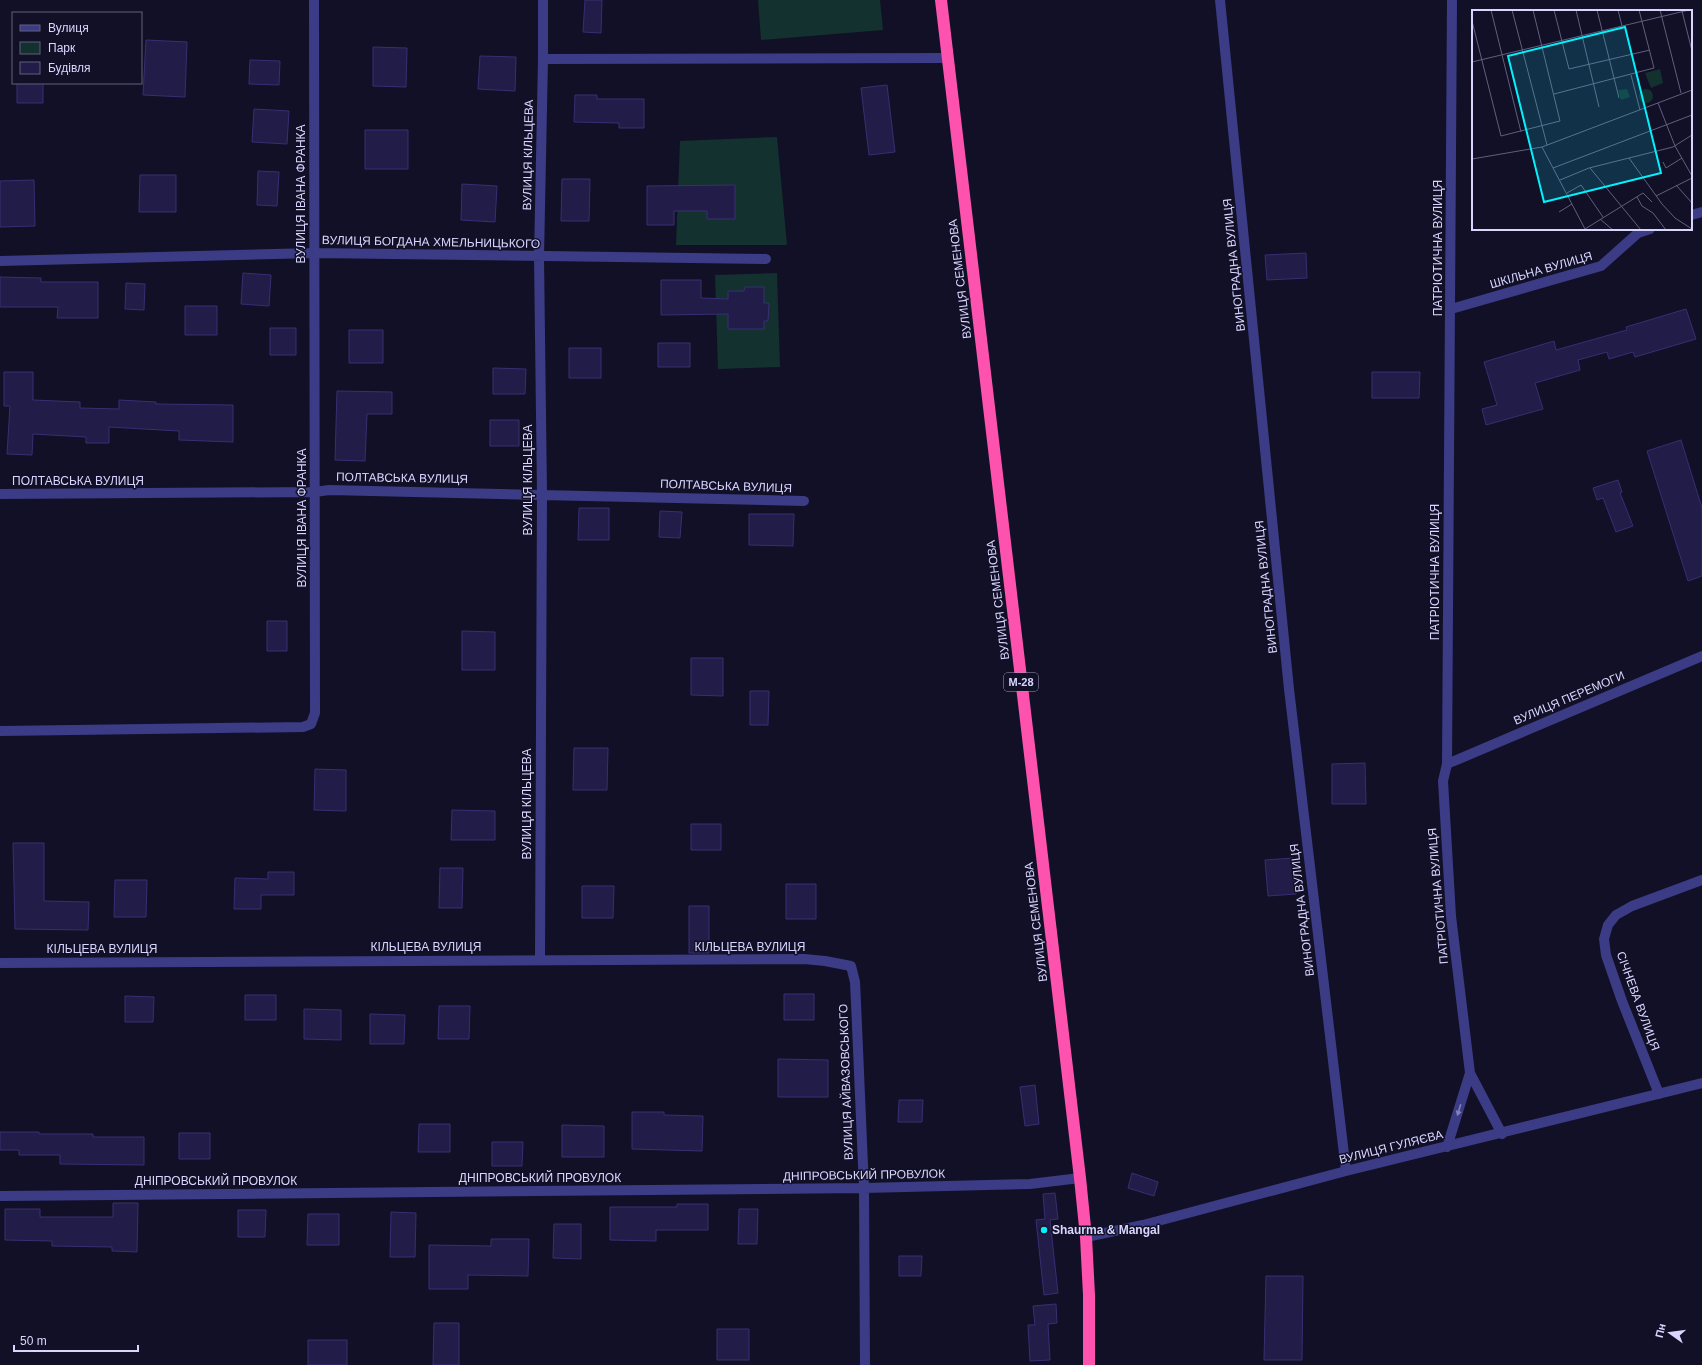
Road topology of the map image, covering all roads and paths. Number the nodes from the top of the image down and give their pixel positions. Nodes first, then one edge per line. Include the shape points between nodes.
1 (314, 0) edge
2 (543, 0) edge
3 (941, 0) edge
4 (1220, 0) edge
5 (1452, 0) edge
6 (948, 58) junction
7 (543, 59) junction
8 (1702, 212) edge
9 (1692, 215) edge
10 (1647, 230) edge
11 (314, 253) junction
12 (539, 257) junction
13 (766, 259) dead end
14 (0, 261) edge
15 (1451, 309) junction
16 (315, 492) junction
17 (0, 494) edge
18 (542, 494) junction
19 (804, 501) dead end
20 (1702, 656) edge
21 (0, 731) edge
22 (1447, 764) junction
23 (1702, 880) edge
24 (540, 959) junction
25 (0, 963) edge
26 (851, 966) joint
27 (1470, 1073) junction
28 (1702, 1083) edge
29 (1659, 1094) junction
30 (1502, 1134) junction
31 (1447, 1147) junction
32 (1346, 1171) junction
33 (1080, 1178) junction
34 (864, 1188) junction
35 (0, 1196) edge
36 (1086, 1237) junction
37 (865, 1365) edge
38 (1089, 1365) edge

1 - 11 street, ВУЛИЦЯ ІВАНА ФРАНКА
2 - 7 street, ВУЛИЦЯ КІЛЬЦЕВА
3 - 6 highway, ВУЛИЦЯ СЕМЕНОВА / М-28
4 - 32 street, ВИНОГРАДНА ВУЛИЦЯ via 1289,689
5 - 15 street, ПАТРІОТИЧНА ВУЛИЦЯ
6 - 7 street
6 - 33 highway, ВУЛИЦЯ СЕМЕНОВА / М-28
7 - 12 street, ВУЛИЦЯ КІЛЬЦЕВА
8 - 9 street
10 - 15 street, ШКІЛЬНА ВУЛИЦЯ via 1638,233 1601,266
11 - 12 street, ВУЛИЦЯ БОГДАНА ХМЕЛЬНИЦЬКОГО
11 - 14 street, ВУЛИЦЯ БОГДАНА ХМЕЛЬНИЦЬКОГО
11 - 16 street, ВУЛИЦЯ ІВАНА ФРАНКА
12 - 13 street, ВУЛИЦЯ БОГДАНА ХМЕЛЬНИЦЬКОГО
12 - 18 street, ВУЛИЦЯ КІЛЬЦЕВА
15 - 22 street, ПАТРІОТИЧНА ВУЛИЦЯ
16 - 17 street, ПОЛТАВСЬКА ВУЛИЦЯ
16 - 18 street, ПОЛТАВСЬКА ВУЛИЦЯ via 329,490
16 - 21 street, ВУЛИЦЯ ІВАНА ФРАНКА via 315,713 311,724 303,727
18 - 19 street, ПОЛТАВСЬКА ВУЛИЦЯ
18 - 24 street, ВУЛИЦЯ КІЛЬЦЕВА
20 - 22 street, ВУЛИЦЯ ПЕРЕМОГИ
22 - 27 street, ПАТРІОТИЧНА ВУЛИЦЯ via 1443,781 1451,916
23 - 29 street, СІЧНЕВА ВУЛИЦЯ via 1632,906 1616,915 1608,925 1604,939 1606,955 1622,1001
24 - 25 street, КІЛЬЦЕВА ВУЛИЦЯ
24 - 26 street, КІЛЬЦЕВА ВУЛИЦЯ via 804,959
26 - 34 street, ВУЛИЦЯ АЙВАЗОВСЬКОГО via 855,982
27 - 30 street, ПАТРІОТИЧНА ВУЛИЦЯ
27 -> 31 street
28 - 29 street, ВУЛИЦЯ ГУЛЯЄВА
29 - 30 street, ВУЛИЦЯ ГУЛЯЄВА
30 - 31 street, ВУЛИЦЯ ГУЛЯЄВА
31 - 32 street, ВУЛИЦЯ ГУЛЯЄВА
32 - 36 street, ВУЛИЦЯ ГУЛЯЄВА via 1143,1225
33 - 34 street, ДНІПРОВСЬКИЙ ПРОВУЛОК via 1030,1184
33 - 36 highway, ВУЛИЦЯ СЕМЕНОВА / М-28
34 - 35 street, ДНІПРОВСЬКИЙ ПРОВУЛОК
34 - 37 street, ВУЛИЦЯ АЙВАЗОВСЬКОГО
36 - 38 highway, ВУЛИЦЯ СЕМЕНОВА / М-28

